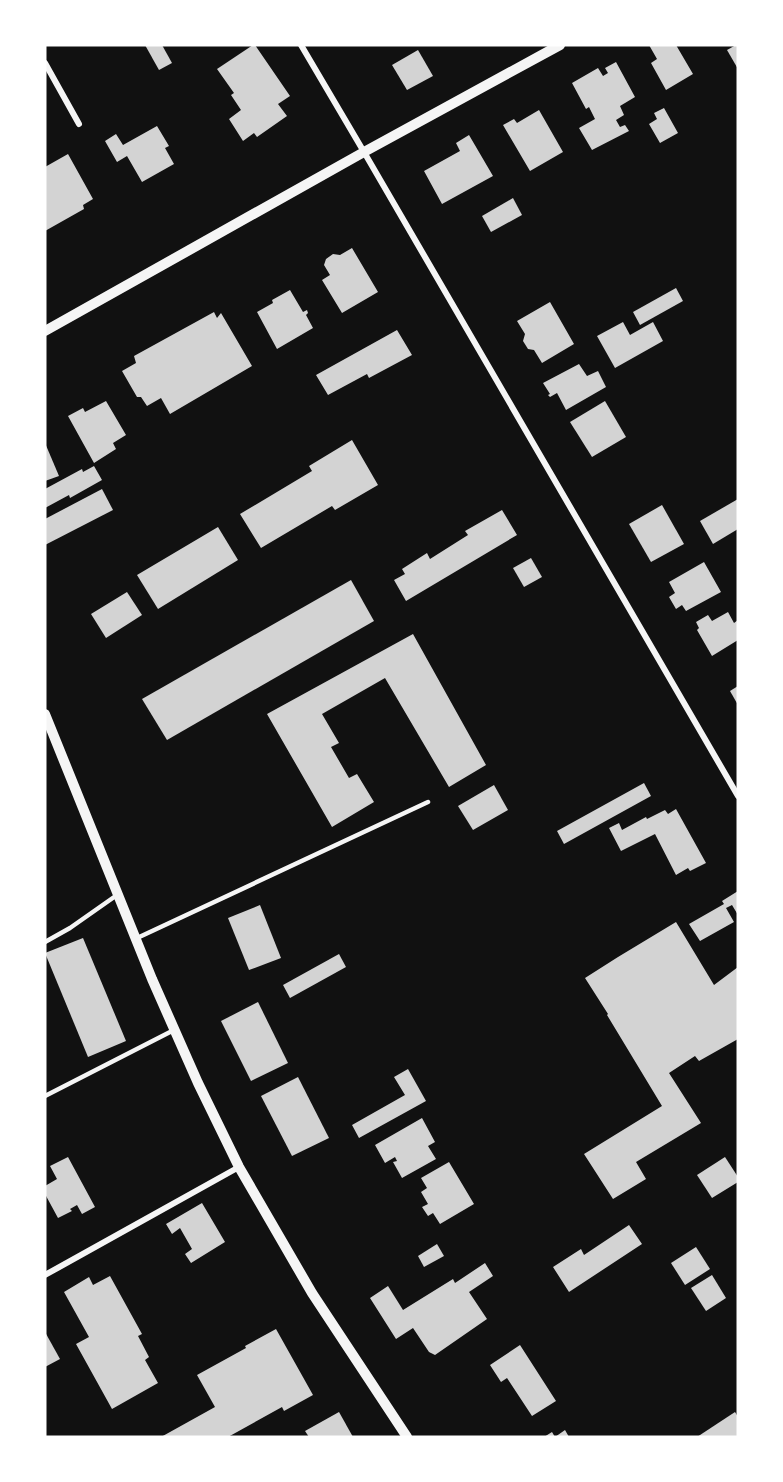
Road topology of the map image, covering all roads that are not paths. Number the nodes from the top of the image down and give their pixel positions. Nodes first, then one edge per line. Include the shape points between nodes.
1 (301, 45) edge
2 (560, 45) edge
3 (45, 63) edge
4 (79, 124) dead end
5 (364, 152) junction
6 (45, 331) edge
7 (45, 714) edge
8 (738, 796) edge
9 (429, 802) dead end
10 (117, 896) junction
11 (135, 939) junction
12 (45, 942) edge
13 (174, 1030) junction
14 (45, 1096) edge
15 (239, 1167) junction
16 (45, 1275) edge
17 (407, 1437) edge

1 - 5 street
2 - 5 street
3 - 4 street
5 - 6 street
5 - 8 street
7 - 10 street
9 - 11 lane
10 - 11 street
10 - 12 lane
11 - 13 street
13 - 14 lane
13 - 15 street
15 - 16 street
15 - 17 street via 312,1293

